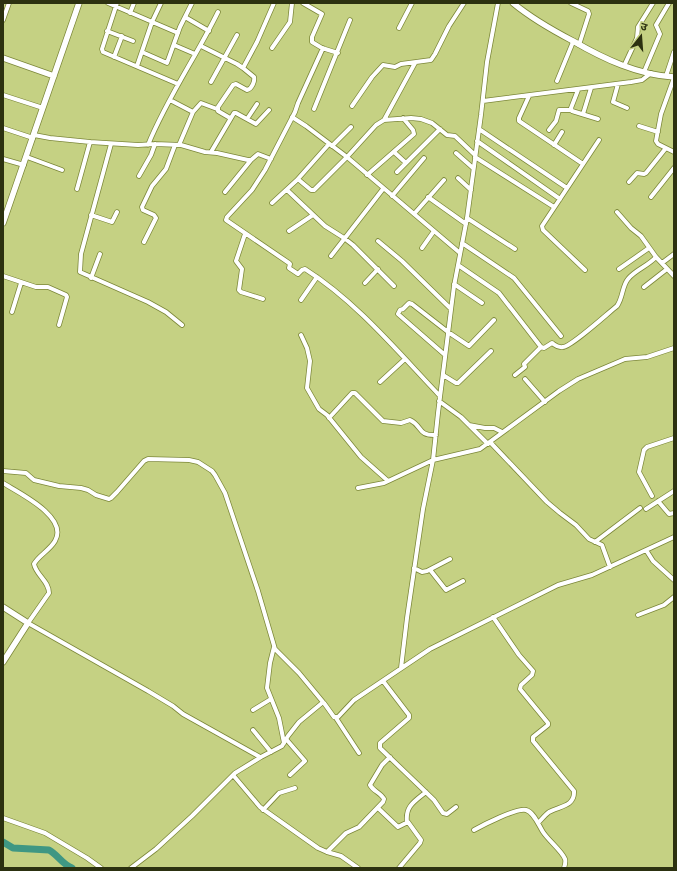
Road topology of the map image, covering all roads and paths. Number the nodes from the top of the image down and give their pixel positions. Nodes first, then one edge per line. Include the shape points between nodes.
1 (8, 3) edge
2 (79, 3) edge
3 (108, 3) edge
4 (134, 3) edge
5 (161, 3) edge
6 (192, 3) edge
7 (274, 3) edge
8 (292, 3) edge
9 (303, 3) edge
10 (412, 3) edge
11 (464, 3) edge
12 (498, 3) edge
13 (513, 3) edge
14 (571, 3) edge
15 (653, 3) edge
16 (669, 3) edge
17 (116, 5) edge
18 (130, 12) junction
19 (218, 12) dead end
20 (185, 17) junction
21 (3, 20) edge
22 (350, 20) dead end
23 (152, 22) junction
24 (399, 28) dead end
25 (108, 31) junction
26 (209, 31) junction
27 (178, 34) junction
28 (122, 36) junction
29 (237, 36) dead end
30 (133, 41) dead end
31 (573, 42) junction
32 (174, 45) junction
33 (579, 45) junction
34 (201, 46) junction
35 (272, 48) dead end
36 (323, 48) junction
37 (142, 52) junction
38 (674, 52) edge
39 (338, 53) junction
40 (195, 54) junction
41 (114, 57) junction
42 (224, 57) junction
43 (3, 58) edge
44 (415, 63) junction
45 (137, 66) junction
46 (624, 66) junction
47 (243, 68) junction
48 (644, 72) junction
49 (651, 73) junction
50 (54, 76) junction
51 (666, 76) junction
52 (674, 77) edge
53 (557, 81) dead end
54 (211, 82) dead end
55 (178, 84) junction
56 (618, 84) junction
57 (591, 88) junction
58 (578, 90) junction
59 (3, 95) edge
60 (529, 96) junction
61 (170, 100) junction
62 (483, 101) junction
63 (257, 104) dead end
64 (352, 106) dead end
65 (43, 108) junction
66 (627, 108) dead end
67 (314, 109) dead end
68 (217, 110) junction
69 (269, 110) dead end
70 (571, 110) junction
71 (193, 112) junction
72 (583, 114) junction
73 (292, 117) junction
74 (230, 118) junction
75 (403, 118) junction
76 (247, 119) junction
77 (598, 119) dead end
78 (384, 120) junction
79 (639, 126) dead end
80 (351, 127) dead end
81 (3, 128) edge
82 (440, 129) junction
83 (479, 129) junction
84 (549, 130) dead end
85 (562, 132) dead end
86 (658, 132) junction
87 (34, 136) junction
88 (599, 140) dead end
89 (477, 141) junction
90 (90, 142) junction
91 (112, 144) junction
92 (155, 144) junction
93 (148, 145) junction
94 (177, 145) junction
95 (330, 145) junction
96 (554, 145) junction
97 (666, 148) junction
98 (211, 152) junction
99 (394, 152) junction
100 (674, 152) edge
101 (456, 153) dead end
102 (475, 156) junction
103 (27, 157) junction
104 (347, 158) junction
105 (424, 158) dead end
106 (3, 159) edge
107 (251, 160) junction
108 (271, 160) junction
109 (406, 163) junction
110 (582, 164) junction
111 (24, 165) junction
112 (473, 168) junction
113 (674, 168) edge
114 (62, 170) dead end
115 (397, 172) dead end
116 (367, 175) junction
117 (139, 176) dead end
118 (458, 178) dead end
119 (296, 180) junction
120 (444, 180) dead end
121 (629, 182) dead end
122 (77, 188) dead end
123 (567, 188) junction
124 (383, 189) junction
125 (287, 190) junction
126 (471, 190) junction
127 (225, 192) dead end
128 (392, 196) junction
129 (428, 197) junction
130 (651, 197) dead end
131 (560, 199) junction
132 (272, 204) dead end
133 (554, 208) junction
134 (117, 212) dead end
135 (617, 212) dead end
136 (414, 214) junction
137 (91, 215) junction
138 (313, 215) junction
139 (467, 218) junction
140 (3, 223) edge
141 (466, 224) junction
142 (289, 231) dead end
143 (434, 231) junction
144 (245, 234) junction
145 (344, 238) junction
146 (378, 241) dead end
147 (144, 242) dead end
148 (462, 243) junction
149 (422, 248) dead end
150 (649, 248) junction
151 (515, 249) dead end
152 (460, 252) junction
153 (100, 254) dead end
154 (674, 254) edge
155 (331, 256) dead end
156 (656, 257) junction
157 (662, 264) junction
158 (458, 265) junction
159 (378, 269) junction
160 (619, 269) dead end
161 (667, 269) junction
162 (585, 270) dead end
163 (3, 276) edge
164 (674, 276) edge
165 (317, 277) junction
166 (91, 278) junction
167 (365, 282) dead end
168 (21, 283) junction
169 (454, 284) junction
170 (394, 286) dead end
171 (644, 287) dead end
172 (263, 299) dead end
173 (301, 300) dead end
174 (482, 303) dead end
175 (451, 309) junction
176 (12, 312) dead end
177 (494, 320) dead end
178 (59, 325) dead end
179 (182, 325) dead end
180 (448, 332) junction
181 (301, 335) dead end
182 (561, 336) dead end
183 (541, 347) junction
184 (674, 348) edge
185 (491, 351) dead end
186 (445, 355) junction
187 (405, 359) junction
188 (443, 375) junction
189 (515, 375) dead end
190 (525, 379) dead end
191 (380, 382) dead end
192 (440, 398) junction
193 (544, 402) junction
194 (329, 418) junction
195 (468, 425) junction
196 (502, 432) junction
197 (436, 435) junction
198 (674, 438) edge
199 (489, 443) junction
200 (434, 460) junction
201 (3, 471) edge
202 (388, 481) junction
203 (3, 484) edge
204 (358, 488) dead end
205 (674, 491) edge
206 (652, 496) dead end
207 (658, 501) junction
208 (640, 508) dead end
209 (646, 509) dead end
210 (674, 513) edge
211 (674, 536) edge
212 (595, 542) junction
213 (646, 550) junction
214 (450, 559) dead end
215 (610, 567) junction
216 (414, 568) junction
217 (431, 571) junction
218 (674, 580) edge
219 (463, 581) dead end
220 (674, 597) edge
221 (3, 607) edge
222 (638, 615) dead end
223 (493, 617) junction
224 (28, 623) junction
225 (274, 647) junction
226 (3, 662) edge
227 (401, 668) junction
228 (383, 681) junction
229 (271, 699) junction
230 (323, 702) junction
231 (253, 710) dead end
232 (336, 718) junction
233 (253, 730) dead end
234 (285, 741) junction
235 (271, 752) junction
236 (359, 753) dead end
237 (260, 757) junction
238 (390, 757) junction
239 (232, 775) junction
240 (290, 775) dead end
241 (295, 788) dead end
242 (426, 792) junction
243 (456, 807) dead end
244 (378, 808) junction
245 (263, 810) junction
246 (3, 818) edge
247 (408, 822) junction
248 (538, 823) junction
249 (474, 830) dead end
250 (327, 852) junction
251 (401, 867) edge
252 (101, 868) edge
253 (131, 868) edge
254 (358, 868) edge
255 (564, 868) edge

1 - 21 street
2 - 50 street
3 - 17 street
4 - 18 street
5 - 23 street
6 - 20 street
7 - 47 street
8 - 35 street via 290,22
9 - 36 street via 322,14 311,40
10 - 24 street
11 - 44 street via 433,58
12 - 62 street
13 - 31 street
14 - 33 street via 590,14
15 - 46 street via 638,27 636,40
16 - 48 street via 656,25 660,34
17 - 18 street
17 - 25 street
18 - 23 street
19 - 26 street
20 - 26 street
20 - 27 street
22 - 39 street
23 - 27 street
23 - 37 street
25 - 28 street
25 - 41 street via 102,49
26 - 34 street
27 - 32 street
28 - 30 street
28 - 41 street
29 - 42 street
31 - 33 street
31 - 53 street
32 - 37 street via 167,63
32 - 40 street
33 - 46 street
34 - 40 street
34 - 42 street
36 - 39 street
36 - 73 street
37 - 45 street
38 - 51 street
39 - 67 street
40 - 55 street
41 - 45 street
42 - 47 street
42 - 54 street
43 - 50 street
44 - 64 street via 396,67 382,65
44 - 78 street
45 - 55 street
46 - 48 street
47 - 68 street via 254,76 250,88 247,90 236,84 231,86
48 - 49 street
49 - 51 street
49 - 56 street via 642,80
50 - 65 street
51 - 52 street
52 - 86 street via 662,111
55 - 61 street
56 - 57 street
56 - 66 street via 613,102
57 - 58 street
57 - 72 street
58 - 60 street
58 - 70 street
59 - 65 street
60 - 62 street
60 - 96 street via 519,121
61 - 71 street
61 - 93 street
62 - 83 street
63 - 76 street
65 - 87 street
68 - 71 street via 201,103
68 - 74 street
69 - 76 street via 256,124
70 - 72 street
70 - 84 street via 560,110
71 - 94 street
72 - 77 street
73 - 95 street
73 - 108 street
74 - 76 street via 236,113
74 - 98 street
75 - 78 street
75 - 82 street via 421,119
75 - 99 street via 414,134
78 - 104 street via 376,125
79 - 86 street
80 - 95 street
81 - 87 street
82 - 102 street via 450,136 455,136
82 - 109 street
83 - 89 street
83 - 123 street
85 - 96 street
86 - 97 street via 657,142
87 - 90 street
87 - 103 street
88 - 110 street
89 - 102 street
89 - 131 street
90 - 91 street
90 - 122 street
91 - 93 street
91 - 137 street
92 - 93 street
92 - 94 street
92 - 117 street
94 - 98 street
94 - 147 street via 166,169 154,182 142,207 156,218
95 - 104 street
95 - 119 street
96 - 110 street
97 - 100 street
97 - 121 street via 646,173 637,173
98 - 107 street
99 - 109 street
99 - 116 street
101 - 112 street
102 - 112 street
102 - 133 street
103 - 111 street
103 - 114 street
104 - 116 street
104 - 119 street via 313,190 300,180
105 - 128 street
106 - 111 street
107 - 108 street via 258,154
107 - 127 street
108 - 144 street via 252,190 226,219
109 - 115 street
110 - 123 street
111 - 140 street
112 - 126 street
113 - 130 street
116 - 124 street
118 - 126 street
119 - 125 street
120 - 129 street
123 - 131 street
124 - 128 street
124 - 145 street
125 - 132 street
125 - 138 street
126 - 139 street
128 - 136 street
129 - 136 street
129 - 141 street
131 - 133 street
133 - 162 street via 542,228
134 - 137 street via 112,222
135 - 150 street
136 - 143 street
137 - 166 street via 79,266 81,274
138 - 142 street
138 - 145 street
139 - 141 street
139 - 151 street
141 - 148 street
143 - 149 street
143 - 152 street
144 - 165 street via 289,263 289,268 298,274 303,269
144 - 172 street via 236,261 242,270 240,290
145 - 155 street
145 - 159 street
146 - 175 street
148 - 152 street
148 - 182 street via 514,278
150 - 156 street
150 - 160 street
152 - 158 street
153 - 166 street
154 - 157 street
156 - 157 street
156 - 183 street via 628,278 617,306 573,342 563,348 552,343
157 - 161 street
158 - 169 street
158 - 183 street via 499,293
159 - 167 street
159 - 170 street
161 - 164 street
161 - 171 street
163 - 168 street
165 - 173 street
165 - 187 street via 350,304
166 - 179 street via 148,302
168 - 176 street
168 - 178 street via 48,287 66,295
169 - 174 street
169 - 175 street
175 - 180 street
177 - 180 street via 469,346
180 - 186 street
180 - 186 street via 412,304 409,303 398,313
181 - 194 street via 310,361 307,388 320,410
183 - 189 street
184 - 193 street via 647,357 625,359 578,379
185 - 188 street via 458,383
186 - 188 street
187 - 191 street
187 - 192 street
188 - 192 street
190 - 193 street
192 - 195 street
192 - 197 street
193 - 196 street
194 - 197 street via 352,393 355,393 383,422 401,423 410,420 424,434
194 - 202 street via 361,456
195 - 196 street via 495,428
195 - 199 street
196 - 199 street
197 - 200 street
198 - 206 street via 644,450 640,472
199 - 200 street via 474,451
199 - 212 street via 539,495
200 - 202 street
200 - 216 street
201 - 225 street via 26,473 36,481 81,488 109,499 148,459 189,460 207,467 215,475 225,493
202 - 204 street via 376,486
203 - 224 street via 45,510 57,526 56,541 34,564 36,571 48,586 49,593
205 - 207 street
207 - 209 street
207 - 210 street via 669,514
208 - 212 street
211 - 213 street
212 - 215 street via 602,546
213 - 215 street
213 - 218 street
214 - 217 street
215 - 223 street via 558,585
216 - 217 street via 422,572
216 - 227 street
217 - 219 street via 446,590
220 - 222 street via 664,605
221 - 224 street
223 - 227 street via 430,649
223 - 248 street via 533,671 520,688 548,721 548,724 533,737 533,741 574,791 570,803 550,811
224 - 226 street
224 - 237 street
225 - 229 street via 267,685
225 - 230 street
227 - 228 street
228 - 232 street via 354,700
228 - 238 street via 409,717 380,743 380,748
229 - 231 street
229 - 234 street
230 - 232 street
230 - 234 street via 299,722
232 - 236 street
233 - 235 street
234 - 235 street
234 - 240 street via 305,760
235 - 237 street
237 - 239 street
238 - 242 street
238 - 244 street via 370,784 384,799
239 - 245 street
239 - 253 street via 179,829
241 - 245 street via 279,793
242 - 243 street via 443,813 447,814
242 - 247 street via 409,807
244 - 247 street via 398,827
244 - 250 street
245 - 250 street
246 - 252 street via 45,833
247 - 251 street via 421,841
248 - 249 street via 530,812 525,810 495,819
248 - 255 street via 564,858
250 - 254 street via 341,856

